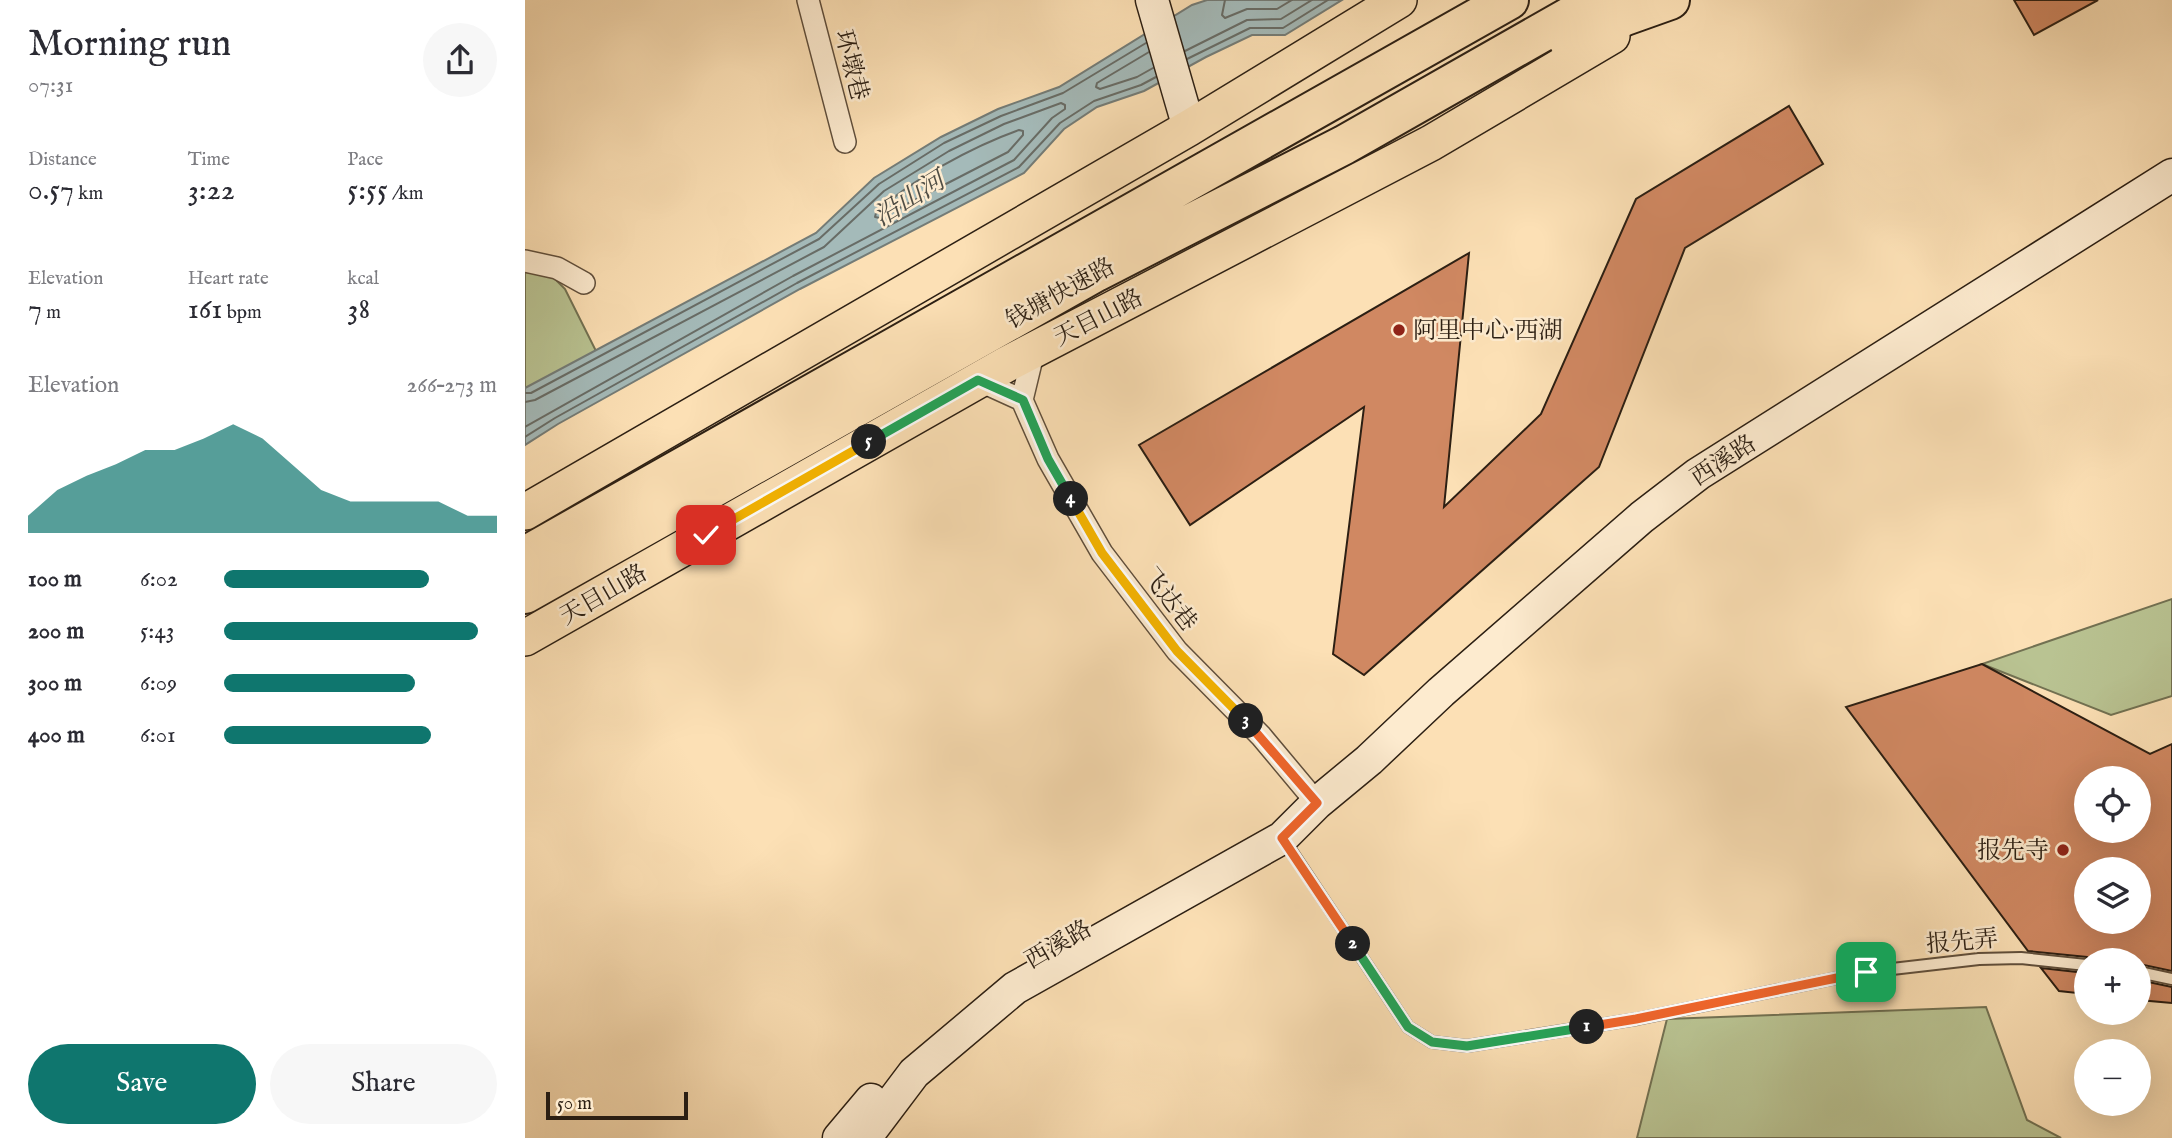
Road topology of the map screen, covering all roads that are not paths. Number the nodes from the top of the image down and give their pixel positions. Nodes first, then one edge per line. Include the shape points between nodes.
1 (809, 0) edge
2 (1152, 0) edge
3 (1399, 0) edge
4 (1455, 0) edge
5 (1509, 0) edge
6 (1599, 0) edge
7 (1671, 0) edge
8 (1189, 128) junction
9 (845, 142) dead end
10 (1344, 145) junction
11 (2172, 175) edge
12 (1188, 179) junction
13 (525, 261) edge
14 (584, 283) dead end
15 (1034, 350) junction
16 (978, 380) junction
17 (1023, 400) junction
18 (525, 512) edge
19 (525, 556) edge
20 (525, 594) edge
21 (525, 638) edge
22 (1317, 803) junction
23 (1282, 838) junction
24 (2074, 964) edge
25 (2151, 975) edge
26 (2172, 979) edge
27 (839, 1138) edge
28 (865, 1138) edge

1 - 9 street, 环墩巷
2 - 8 main road
3 - 8 main road
4 - 12 highway
5 - 12 highway, 钱塘快速路
6 - 10 highway, 钱塘快速路
7 - 10 highway via 1625,16
7 - 15 main road, 天目山路 via 1431,143
8 - 18 main road
10 - 20 highway, 钱塘快速路 via 1096,272
11 - 22 main road, 西溪路 via 1698,474 1632,526
12 - 19 highway, 钱塘快速路
13 - 14 street via 557,268
15 - 16 main road, 天目山路
15 - 17 street
16 - 17 street
16 - 21 main road, 天目山路
17 - 22 street, 飞达巷 via 1048,459 1102,553 1177,651 1261,736
22 - 23 main road, 西溪路
22 - 27 main road, 西溪路 via 1211,855 1003,977 901,1064
23 - 24 lane, 报先弄 via 1408,1027 1432,1042 1467,1046 1611,1023 1866,972 1993,958
23 - 28 main road, 西溪路 via 1015,988 914,1073
25 - 26 lane

